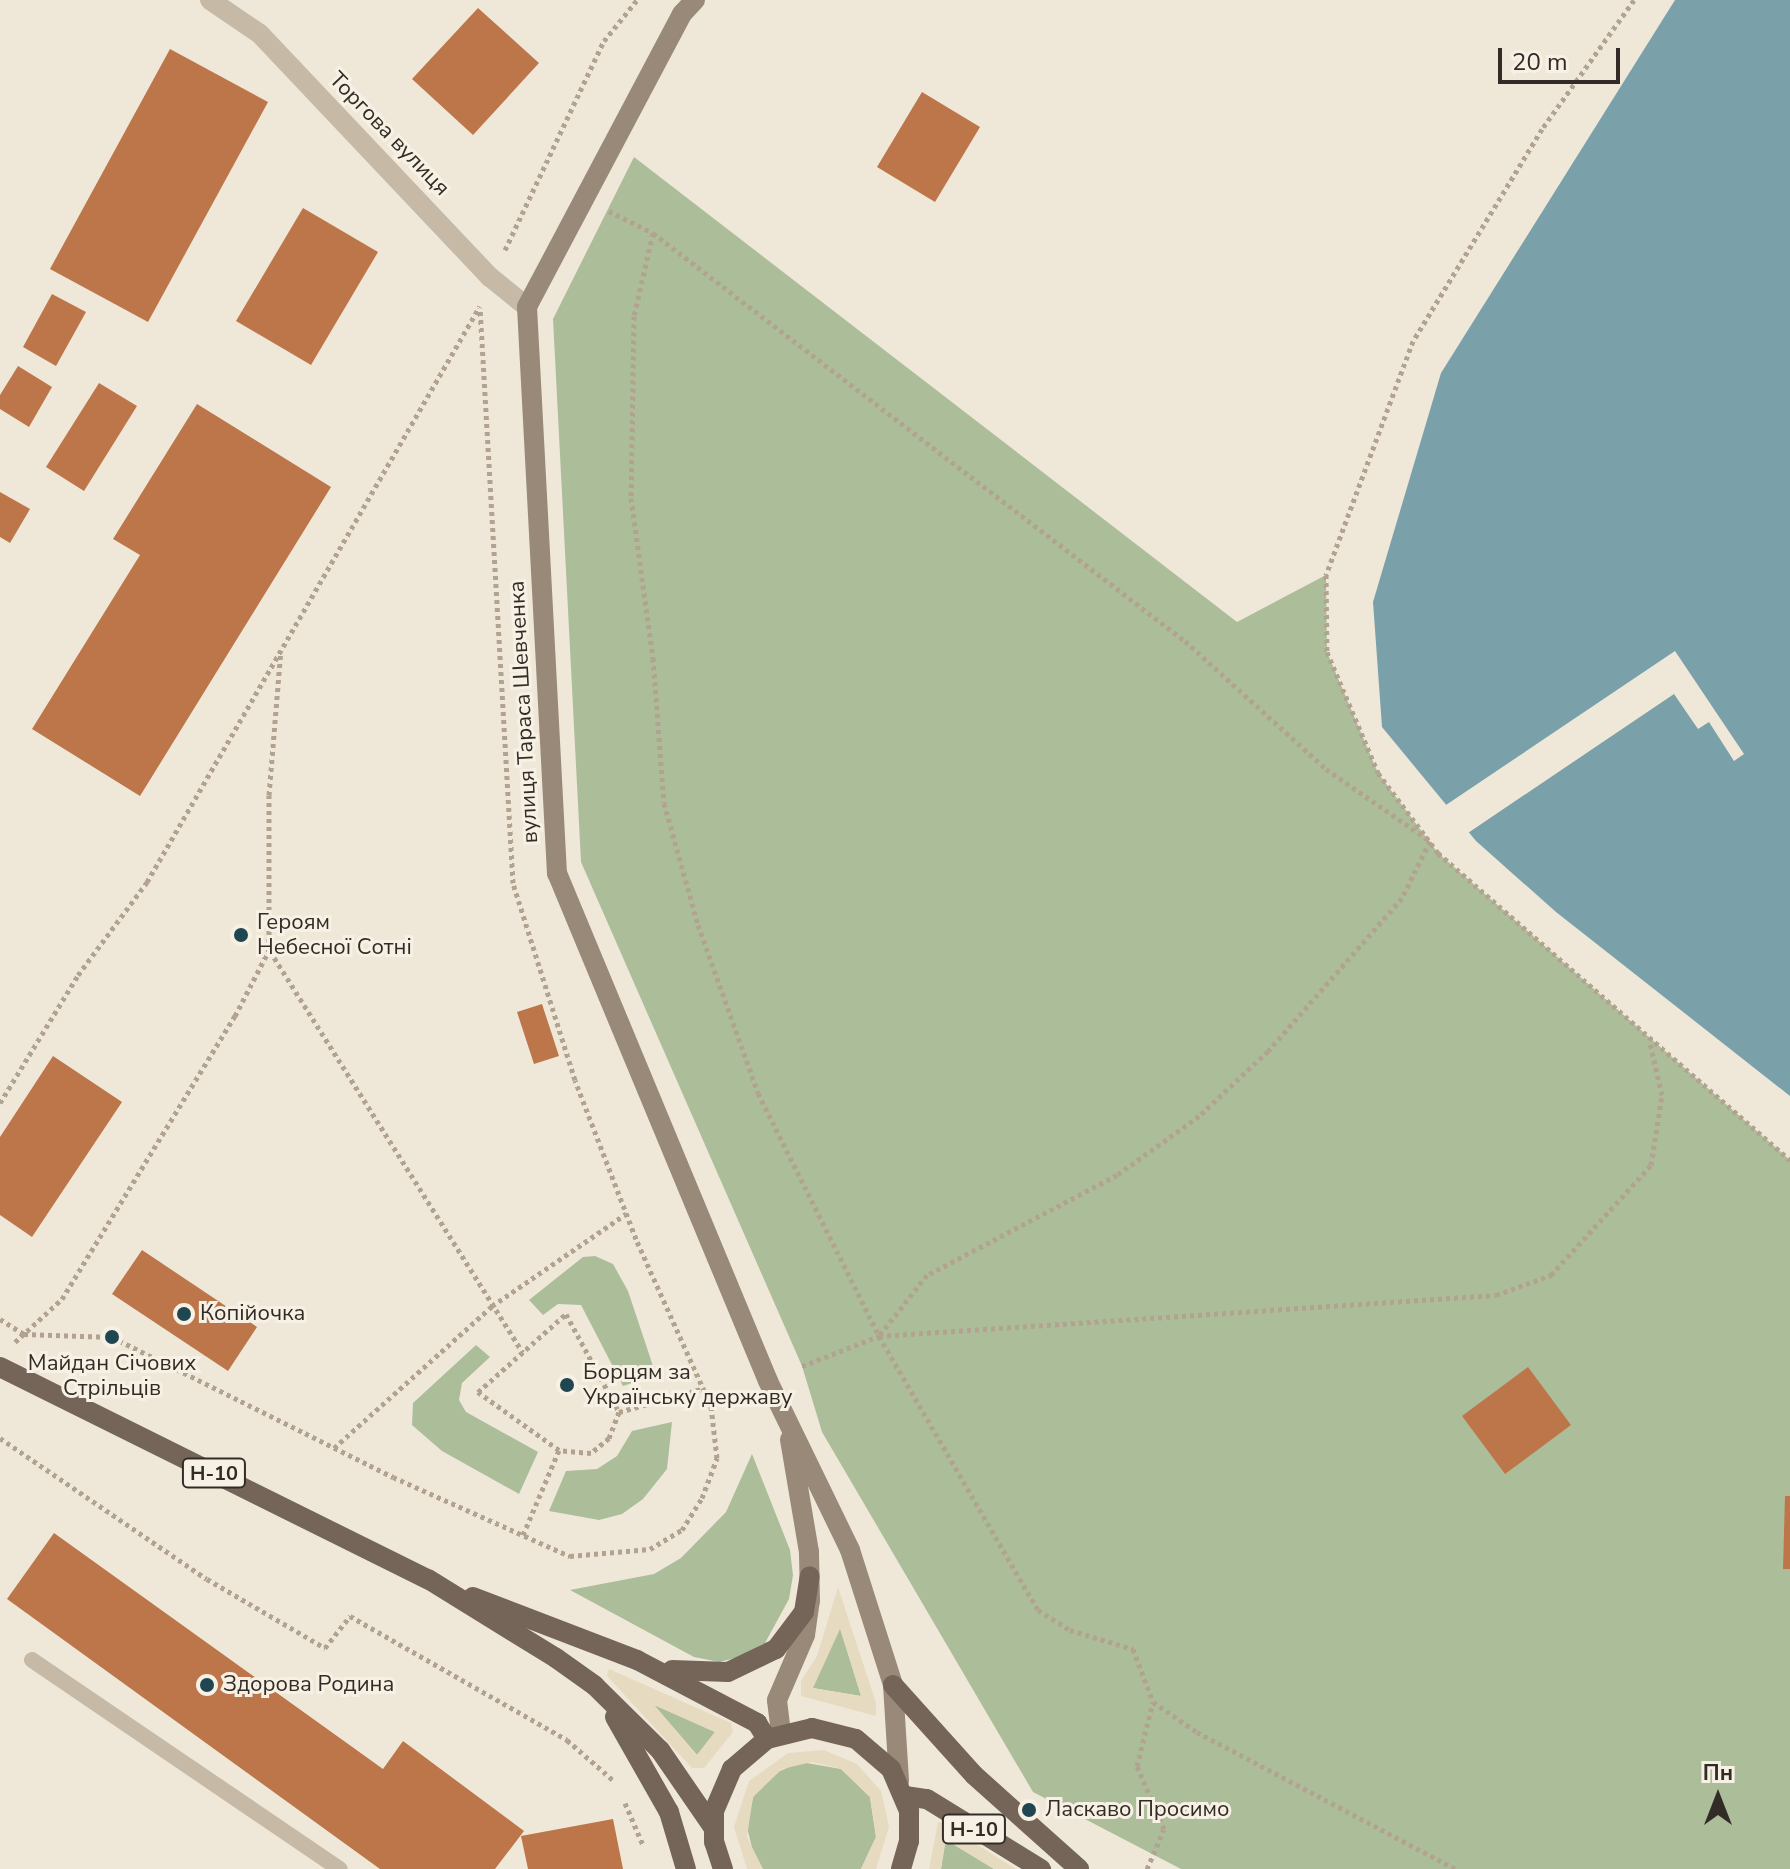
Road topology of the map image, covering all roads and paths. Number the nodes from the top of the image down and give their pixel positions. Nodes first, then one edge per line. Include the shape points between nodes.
1 (210, 0) edge
2 (637, 0) edge
3 (695, 0) edge
4 (1634, 0) edge
5 (585, 198) junction
6 (653, 233) junction
7 (490, 277) junction
8 (527, 307) junction
9 (281, 648) junction
10 (1430, 841) junction
11 (269, 950) junction
12 (1650, 1042) junction
13 (0, 1103) edge
14 (1790, 1160) edge
15 (626, 1214) dead end
16 (492, 1306) junction
17 (0, 1319) edge
18 (24, 1334) junction
19 (879, 1336) junction
20 (523, 1352) junction
21 (4, 1358) edge
22 (802, 1366) dead end
23 (704, 1388) dead end
24 (729, 1398) dead end
25 (619, 1412) junction
26 (786, 1420) junction
27 (0, 1438) edge
28 (334, 1448) junction
29 (559, 1450) junction
30 (523, 1535) junction
31 (810, 1576) junction
32 (428, 1579) junction
33 (556, 1658) junction
34 (32, 1660) dead end
35 (637, 1660) junction
36 (893, 1685) junction
37 (1153, 1702) junction
38 (774, 1736) junction
39 (902, 1789) junction
40 (713, 1827) junction
41 (648, 1857) dead end
42 (340, 1869) edge
43 (686, 1869) edge
44 (723, 1869) edge
45 (901, 1869) edge
46 (1041, 1869) edge
47 (1079, 1869) edge
48 (1147, 1869) edge
49 (1456, 1869) edge

1 - 7 street, Торгова вулиця via 260,34
2 - 7 path via 604,41 531,203
3 - 5 street via 682,14
4 - 10 path via 1542,129 1413,341 1326,575 1327,652 1378,773
5 - 6 path
5 - 8 street
6 - 10 path via 1185,641 1326,769
6 - 19 path via 634,316 631,498 653,658 664,803 698,925 758,1093
7 - 8 street, Торгова вулиця
7 - 9 path via 480,307
8 - 26 street, вулиця Тараса Шевченка via 557,873
9 - 11 path via 269,795
9 - 13 path via 147,882 78,975
10 - 12 path
10 - 19 path via 1402,898 1268,1051 1199,1116 1117,1175 927,1275
11 - 16 path
11 - 18 path via 235,1016 62,1299
12 - 14 path
12 - 19 path via 1662,1095 1651,1165 1551,1275 1496,1295
15 - 16 path
16 - 20 path
16 - 28 path
17 - 18 path
18 - 21 path
18 - 28 path via 112,1337
19 - 22 path
19 - 37 path via 1038,1610 1070,1630 1133,1649
20 - 25 path via 566,1314
20 - 29 path via 478,1392
21 - 32 main road, Н-10
23 - 25 path
24 - 30 path via 711,1406 717,1458 682,1530 650,1549 570,1556
25 - 29 path via 609,1438 591,1453
26 - 31 street, вулиця Тараса Шевченка
26 - 36 street, вулиця Тараса Шевченка via 850,1550
27 - 41 path via 207,1579 325,1648 350,1616 567,1740 612,1779
28 - 30 path
29 - 30 path
31 - 35 main road via 798,1624 757,1662 709,1674
31 - 38 street, вулиця Тараса Шевченка via 805,1635 777,1700
32 - 33 main road, Н-10
32 - 35 main road, Н-10
33 - 40 main road, Н-10 via 594,1685 660,1750
33 - 43 main road via 625,1729 669,1812
34 - 42 lane
35 - 38 main road, Н-10 via 733,1708
36 - 39 street, вулиця Тараса Шевченка
36 - 47 main road via 965,1766
37 - 48 path via 1137,1766 1164,1829
37 - 49 path via 1197,1732
38 - 39 main road, Н-10 via 812,1728 842,1733 881,1757
38 - 40 main road, Н-10 via 732,1769 718,1796
39 - 45 main road, Н-10 via 910,1827
39 - 46 main road, Н-10
40 - 44 main road, Н-10

